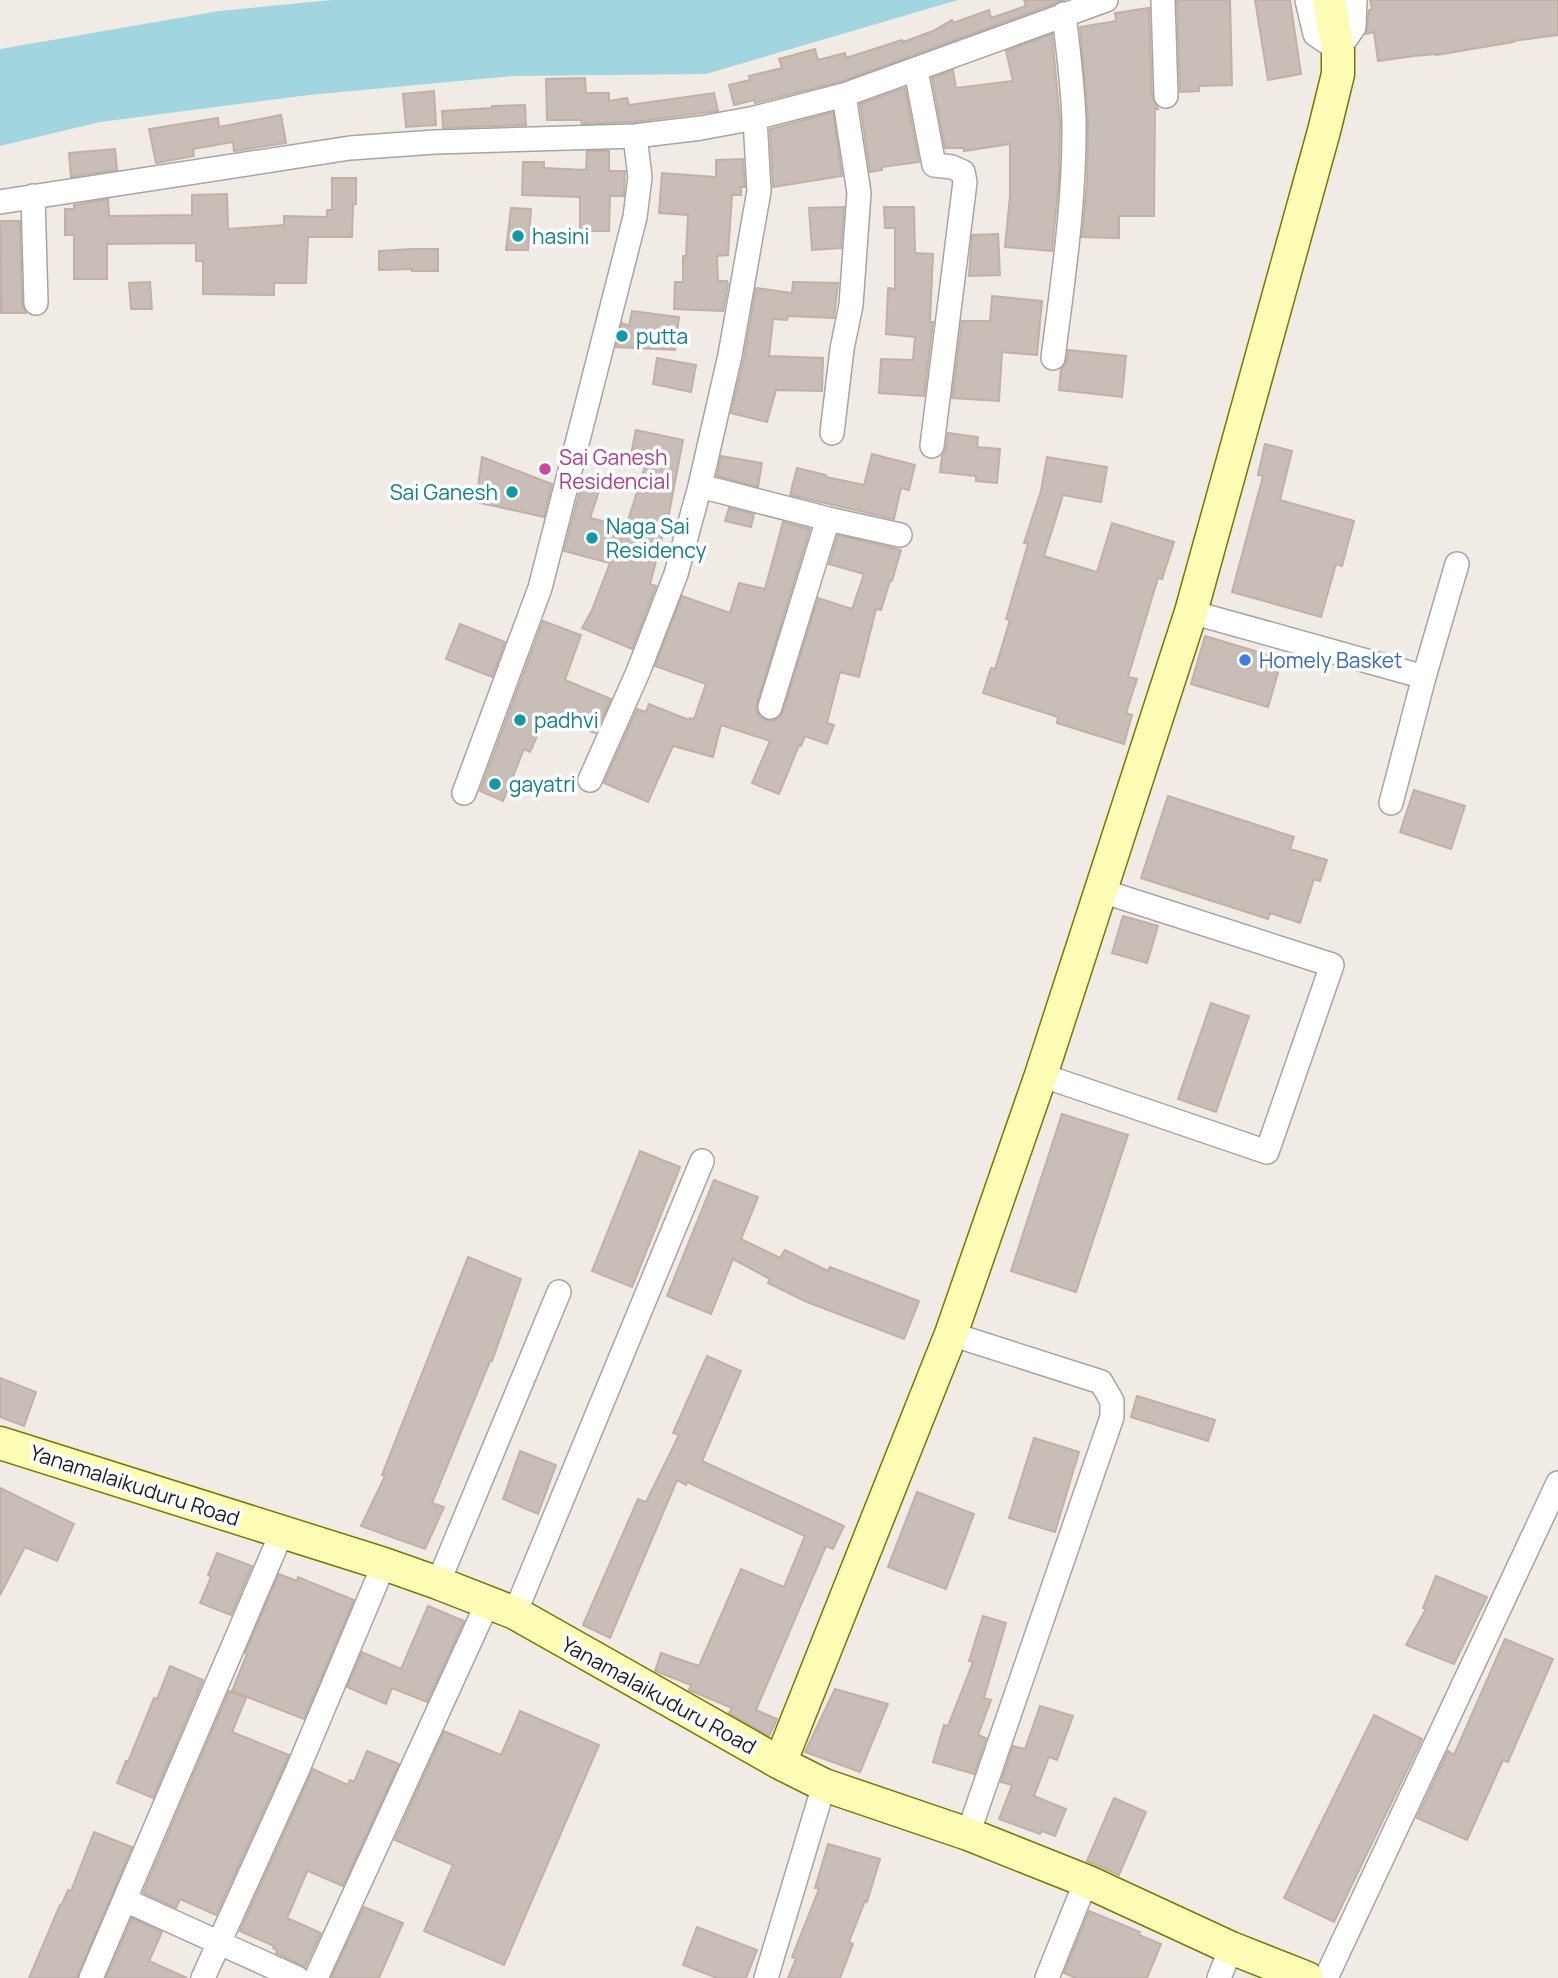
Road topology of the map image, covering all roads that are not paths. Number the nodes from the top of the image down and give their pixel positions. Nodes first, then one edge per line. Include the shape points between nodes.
1 (1106, 0) edge
2 (1163, 0) edge
3 (1307, 0) edge
4 (1329, 0) edge
5 (1355, 0) edge
6 (1064, 14) junction
7 (1338, 50) junction
8 (916, 70) junction
9 (844, 95) junction
10 (1166, 96) dead end
11 (755, 118) junction
12 (635, 136) junction
13 (33, 196) junction
14 (0, 202) edge
15 (36, 303) dead end
16 (1054, 358) dead end
17 (832, 433) dead end
18 (932, 446) dead end
19 (700, 486) junction
20 (828, 519) junction
21 (900, 535) dead end
22 (1457, 564) dead end
23 (1191, 612) junction
24 (1424, 677) junction
25 (770, 707) dead end
26 (590, 780) dead end
27 (464, 793) dead end
28 (1391, 803) dead end
29 (1102, 891) junction
30 (1041, 1075) junction
31 (702, 1161) dead end
32 (559, 1292) dead end
33 (951, 1334) junction
34 (0, 1443) edge
35 (1558, 1483) edge
36 (282, 1532) junction
37 (384, 1564) junction
38 (438, 1583) junction
39 (502, 1608) junction
40 (780, 1762) junction
41 (824, 1785) junction
42 (968, 1834) junction
43 (1086, 1881) junction
44 (125, 1900) junction
45 (220, 1944) junction
46 (1231, 1948) junction
47 (90, 1978) edge
48 (203, 1978) edge
49 (297, 1978) edge
50 (316, 1978) edge
51 (766, 1978) edge
52 (1047, 1978) edge
53 (1219, 1978) edge
54 (1307, 1978) edge
55 (1326, 1978) edge

1 - 6 street
2 - 10 street
3 - 7 street via 1315,34
4 - 7 street
5 - 7 street via 1354,27
6 - 8 street
6 - 16 street via 1073,91 1073,148 1069,233
7 - 23 street via 1338,75 1324,131
8 - 9 street
8 - 18 street via 934,165 963,172 965,182
9 - 11 street
9 - 17 street via 859,194 851,305
11 - 12 street
11 - 19 street via 759,191 730,355
12 - 13 street via 350,148
12 - 27 street via 640,177 635,217 540,588
13 - 14 street
13 - 15 street
19 - 20 street
19 - 26 street via 676,574
20 - 21 street
20 - 25 street
22 - 24 street
23 - 24 street
23 - 29 street
24 - 28 street
29 - 30 street
29 - 30 street via 1332,965 1267,1152
30 - 33 street
31 - 39 street
32 - 38 street
33 - 40 street
33 - 42 street via 1101,1382 1112,1401 1112,1417
34 - 36 street, Yanamalaikuduru Road
35 - 55 street
36 - 37 street, Yanamalaikuduru Road
36 - 44 street
37 - 38 street, Yanamalaikuduru Road
37 - 45 street
38 - 39 street, Yanamalaikuduru Road
39 - 40 street, Yanamalaikuduru Road
39 - 50 street
40 - 41 street, Yanamalaikuduru Road
41 - 42 street, Yanamalaikuduru Road
41 - 51 street
42 - 43 street, Yanamalaikuduru Road
43 - 46 street, Yanamalaikuduru Road
43 - 52 street
44 - 45 street
44 - 47 street
45 - 48 street
45 - 49 street
46 - 53 street
46 - 54 street, Yanamalaikuduru Road

